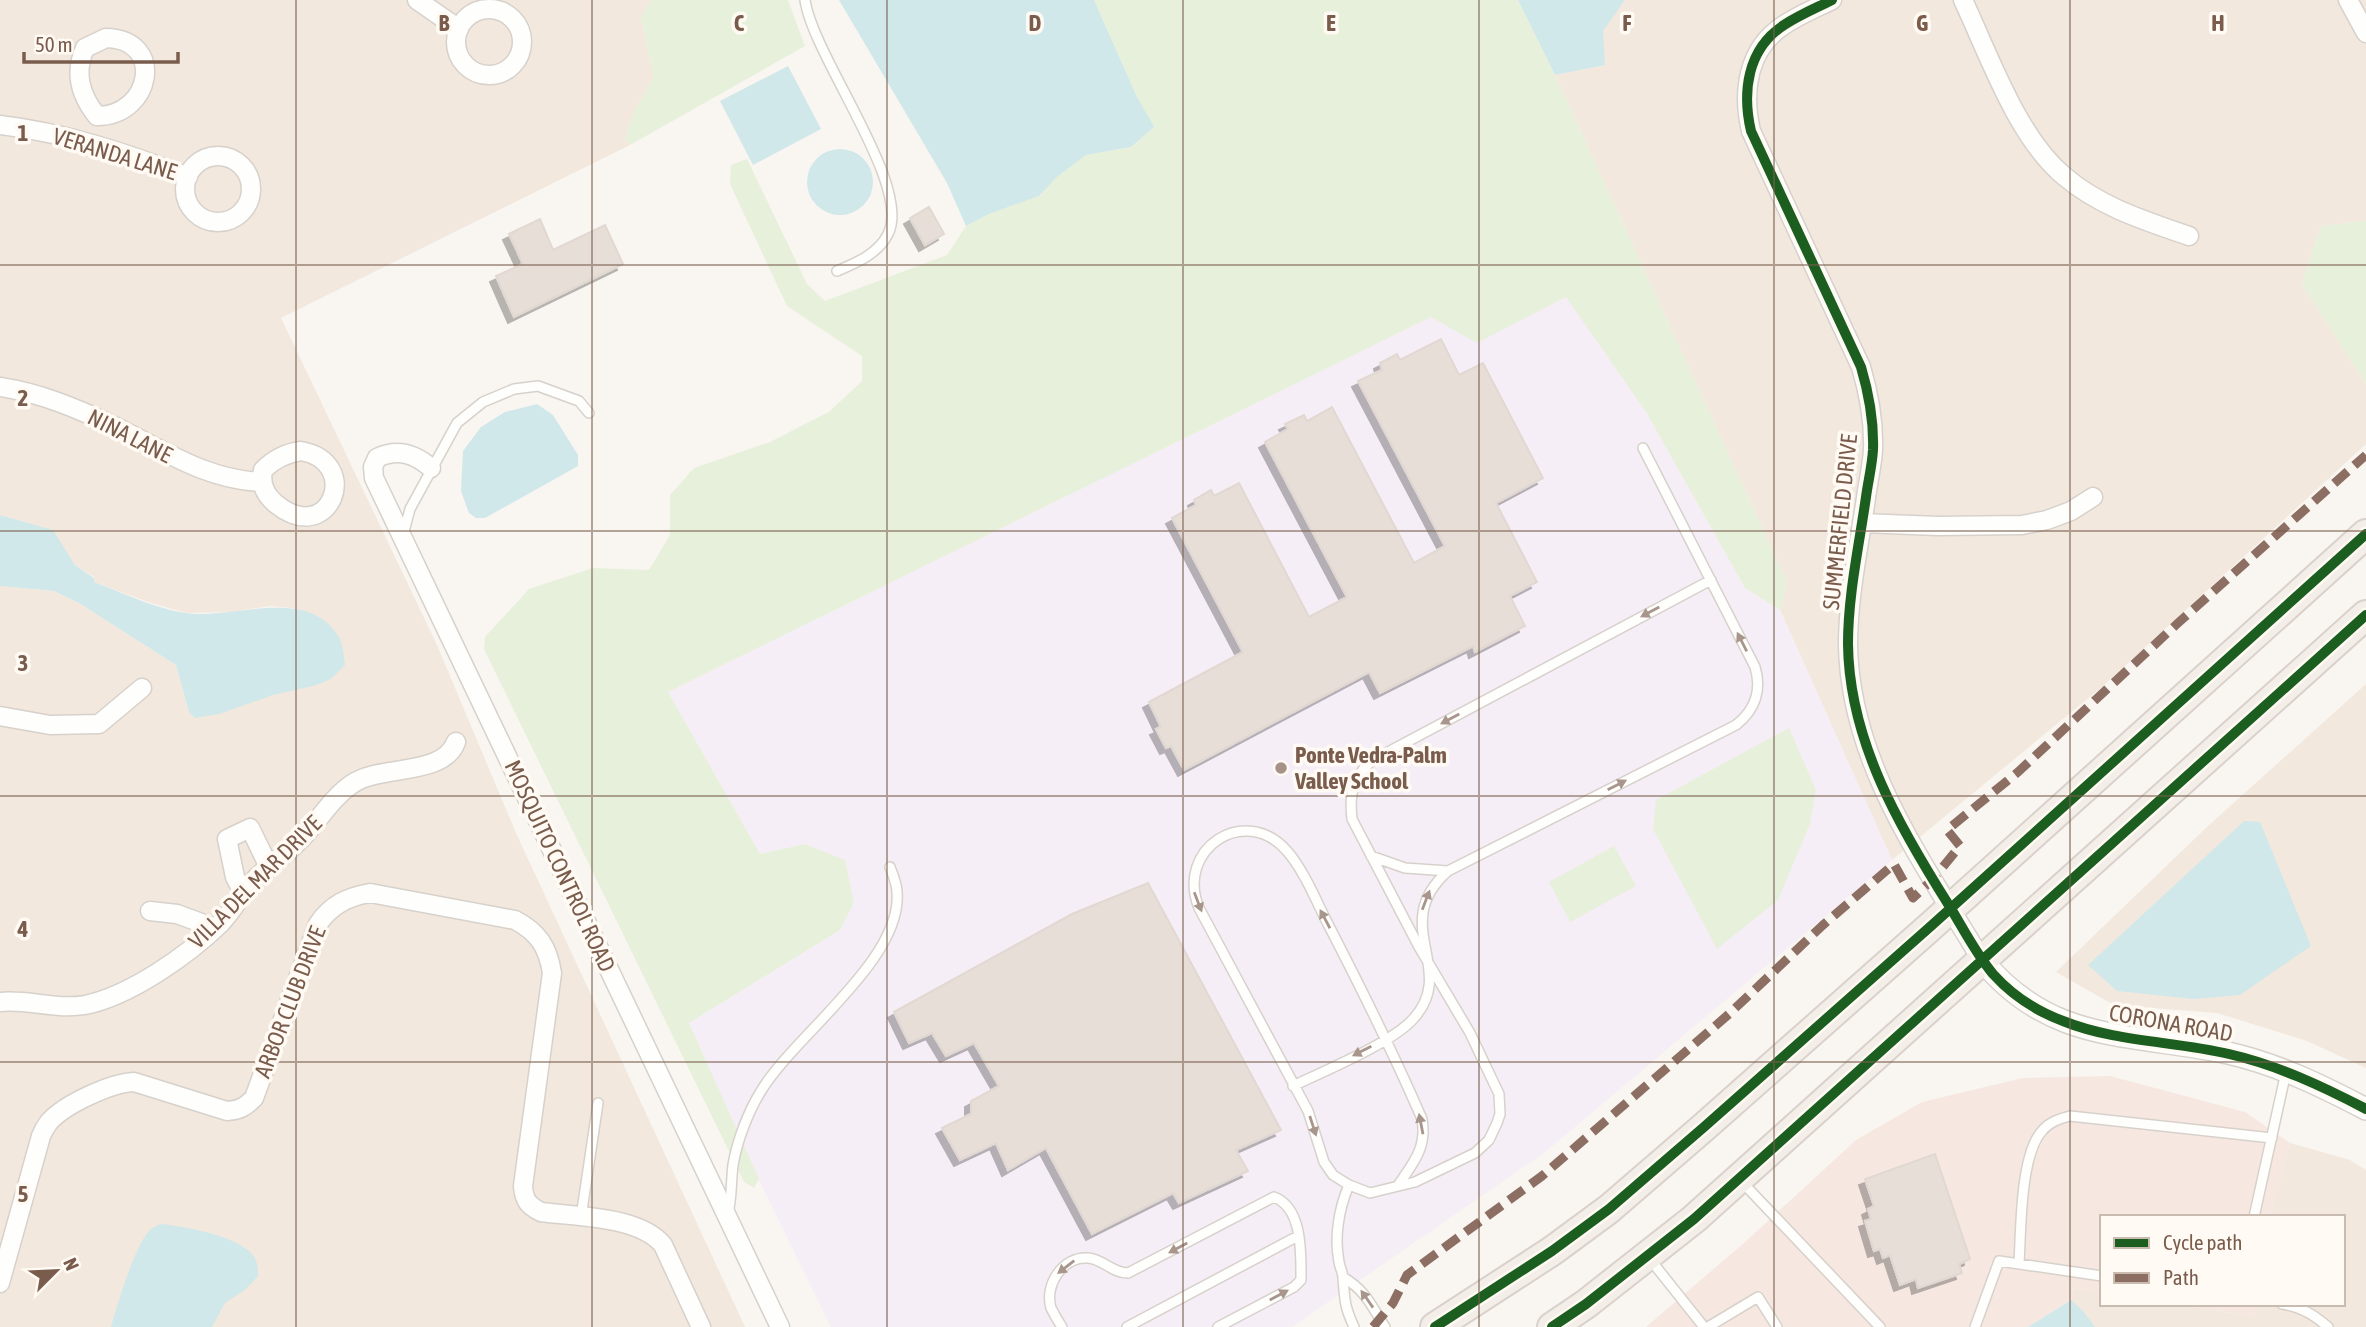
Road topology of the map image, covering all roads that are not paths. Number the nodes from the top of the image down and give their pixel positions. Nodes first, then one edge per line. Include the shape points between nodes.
1 (417, 0) edge
2 (805, 0) edge
3 (1832, 0) edge
4 (1963, 0) edge
5 (2348, 0) edge
6 (460, 29) dead end
7 (2366, 33) edge
8 (97, 116) junction
9 (0, 125) edge
10 (90, 142) junction
11 (188, 177) dead end
12 (2189, 236) dead end
13 (837, 271) dead end
14 (0, 387) edge
15 (589, 413) dead end
16 (1643, 448) dead end
17 (431, 468) junction
18 (262, 482) dead end
19 (2093, 497) dead end
20 (1862, 523) junction
21 (2366, 534) edge
22 (403, 537) junction
23 (1711, 580) junction
24 (2366, 615) edge
25 (142, 688) dead end
26 (0, 716) edge
27 (456, 741) dead end
28 (1371, 856) junction
29 (269, 867) junction
30 (890, 867) dead end
31 (1448, 871) junction
32 (244, 894) junction
33 (1951, 908) junction
34 (150, 911) dead end
35 (215, 928) junction
36 (1981, 959) junction
37 (1430, 967) junction
38 (0, 1002) edge
39 (1387, 1038) junction
40 (2286, 1072) junction
41 (1293, 1086) junction
42 (598, 1103) dead end
43 (2366, 1109) edge
44 (2272, 1138) junction
45 (1739, 1178) junction
46 (1349, 1185) junction
47 (1399, 1185) junction
48 (2255, 1215) edge
49 (581, 1217) junction
50 (728, 1218) junction
51 (1298, 1236) junction
52 (1648, 1256) junction
53 (2019, 1264) junction
54 (2100, 1276) edge
55 (1343, 1277) junction
56 (0, 1283) edge
57 (2292, 1306) edge
58 (701, 1327) edge
59 (780, 1327) edge
60 (1062, 1327) edge
61 (1127, 1327) edge
62 (1219, 1327) edge
63 (1354, 1327) edge
64 (1385, 1327) edge
65 (1435, 1327) edge
66 (1552, 1327) edge
67 (1706, 1327) edge
68 (1777, 1327) edge
69 (1880, 1327) edge
70 (1975, 1327) edge
71 (2328, 1327) edge

1 - 6 street
2 - 13 lane via 816,37 876,159 893,217 878,248
3 - 20 street, SUMMERFIELD DRIVE via 1770,37 1752,64 1746,109 1751,131 1868,390 1873,452
4 - 12 street via 2021,123 2043,156 2091,195 2133,217
5 - 7 street
8 - 8 street via 131,103 147,77 142,59 128,42 118,38 96,41 85,48 80,59 80,84
8 - 10 street
9 - 10 street, VERANDA LANE
10 - 11 street, VERANDA LANE
14 - 18 street, NINA LANE via 54,399 186,464 220,476
15 - 17 lane via 579,401 538,386 496,395 457,423
16 - 23 lane
17 - 22 lane via 410,509
17 - 22 street, MOSQUITO CONTROL ROAD via 402,452 377,458 373,467
19 - 20 street via 2071,511 2022,526
20 - 33 street, SUMMERFIELD DRIVE via 1848,644 1860,728 1903,827
21 - 33 main road
22 - 50 street, MOSQUITO CONTROL ROAD
23 -> 28 lane via 1364,767 1354,782 1350,801 1352,819
31 -> 23 lane via 1743,719 1757,695 1758,676
24 - 36 main road
25 - 26 street via 99,724 50,725
27 - 29 street, VILLA DEL MAR DRIVE via 439,762 356,781
28 - 31 lane via 1405,868
28 - 37 lane
29 - 32 street, VILLA DEL MAR DRIVE
29 - 32 street via 250,828 227,839 235,877
30 - 50 lane via 897,910 887,936 873,962 787,1055 759,1093 733,1163
37 -> 31 lane via 1421,914 1431,888
32 - 35 street, VILLA DEL MAR DRIVE
33 - 36 street, SUMMERFIELD DRIVE
33 - 65 main road via 1609,1209
34 - 35 street via 177,914
35 - 38 street, VILLA DEL MAR DRIVE via 180,956 119,993 85,1005
36 - 40 street, CORONA ROAD via 2020,999 2063,1022 2100,1033 2229,1054
36 - 45 main road
37 - 39 lane via 1424,1003 1407,1026
37 - 47 lane via 1470,1033 1499,1094 1500,1114 1489,1140 1475,1153
39 -> 41 lane
39 -> 41 lane via 1289,853 1257,832 1220,838 1200,857 1192,883 1194,896
47 -> 39 lane via 1418,1159 1424,1132
40 - 43 street, CORONA ROAD
40 - 44 lane
41 -> 46 lane via 1308,1111 1324,1163 1332,1175
42 - 49 lane
44 - 48 lane
44 - 53 lane via 2070,1116 2055,1120 2033,1143
45 - 52 main road
45 - 69 lane
46 - 47 lane via 1370,1193
46 - 55 lane via 1339,1221
49 - 56 street, ARBOR CLUB DRIVE via 541,1212 529,1206 524,1196 552,973 550,956 540,938 514,920 370,893 340,902 318,925 254,1098 246,1106 227,1111 134,1082 120,1083 59,1112 48,1123
49 - 58 street, ARBOR CLUB DRIVE via 625,1223 655,1236
50 - 59 street, MOSQUITO CONTROL ROAD
51 -> 60 lane via 1293,1216 1283,1201 1274,1198 1128,1273 1095,1260 1077,1259 1060,1270 1051,1286 1051,1307
51 - 61 lane
62 -> 51 lane via 1301,1280
52 - 66 main road
52 - 67 lane
53 - 54 lane
53 - 70 lane via 1999,1261
55 - 63 lane via 1346,1311
64 -> 55 lane via 1364,1293
57 - 71 lane via 2312,1313
67 - 68 lane via 1758,1297

